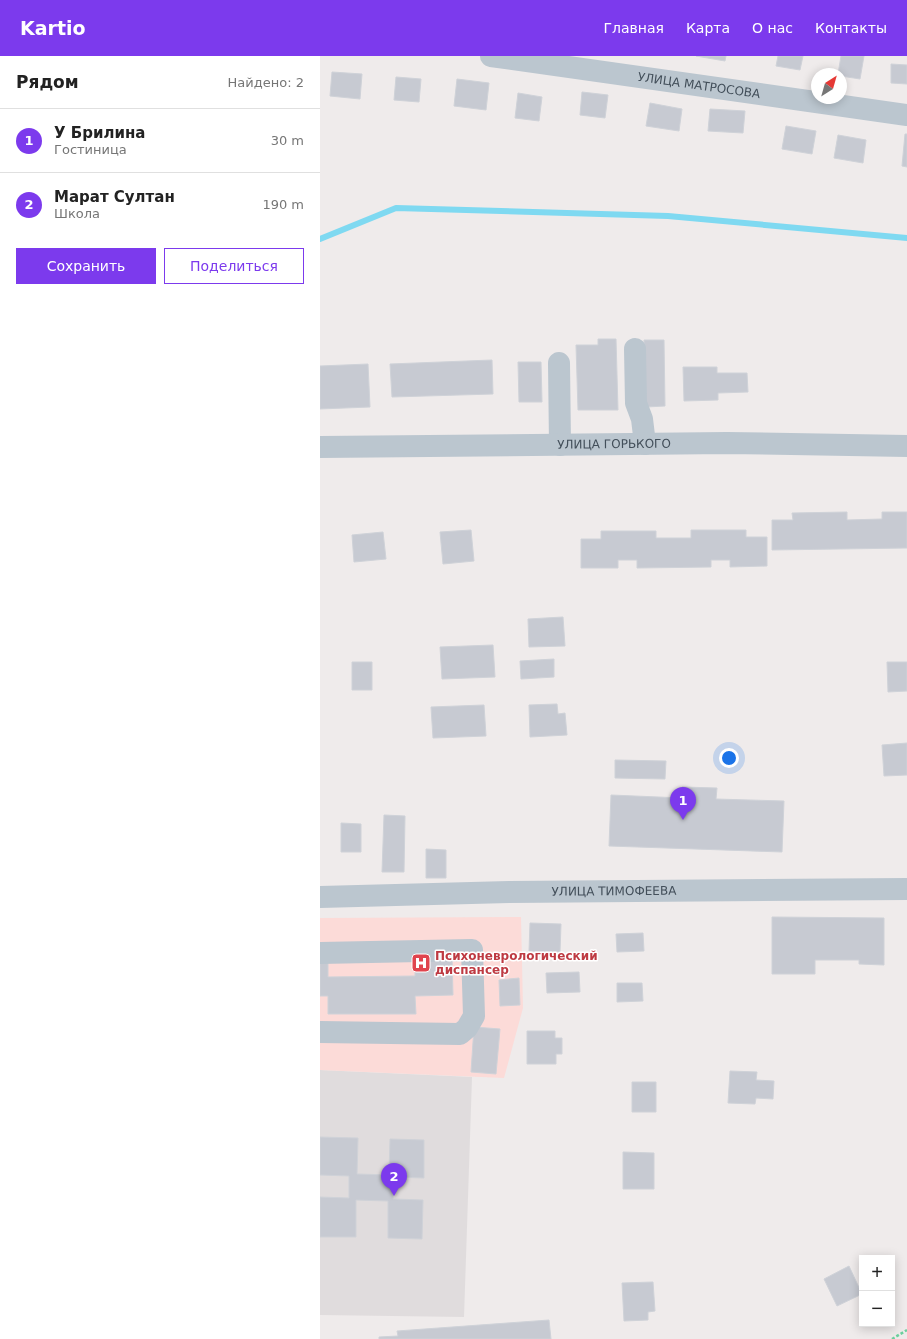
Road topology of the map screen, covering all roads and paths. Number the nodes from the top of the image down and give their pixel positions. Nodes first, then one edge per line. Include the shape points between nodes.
1 (491, 56) edge
2 (907, 115) edge
3 (635, 349) dead end
4 (559, 363) dead end
5 (560, 444) junction
6 (645, 444) junction
7 (907, 446) edge
8 (320, 447) edge
9 (907, 889) edge
10 (320, 897) edge
11 (320, 953) edge
12 (320, 1032) edge
13 (907, 1330) edge
14 (892, 1339) edge

1 - 2 street, УЛИЦА МАТРОСОВА
3 - 6 street via 636,403 642,419
4 - 5 street
5 - 6 street, УЛИЦА ГОРЬКОГО
5 - 8 street, УЛИЦА ГОРЬКОГО
6 - 7 street, УЛИЦА ГОРЬКОГО
9 - 10 street, УЛИЦА ТИМОФЕЕВА via 509,892
11 - 12 street via 472,950 474,1016 460,1034
13 - 14 path

